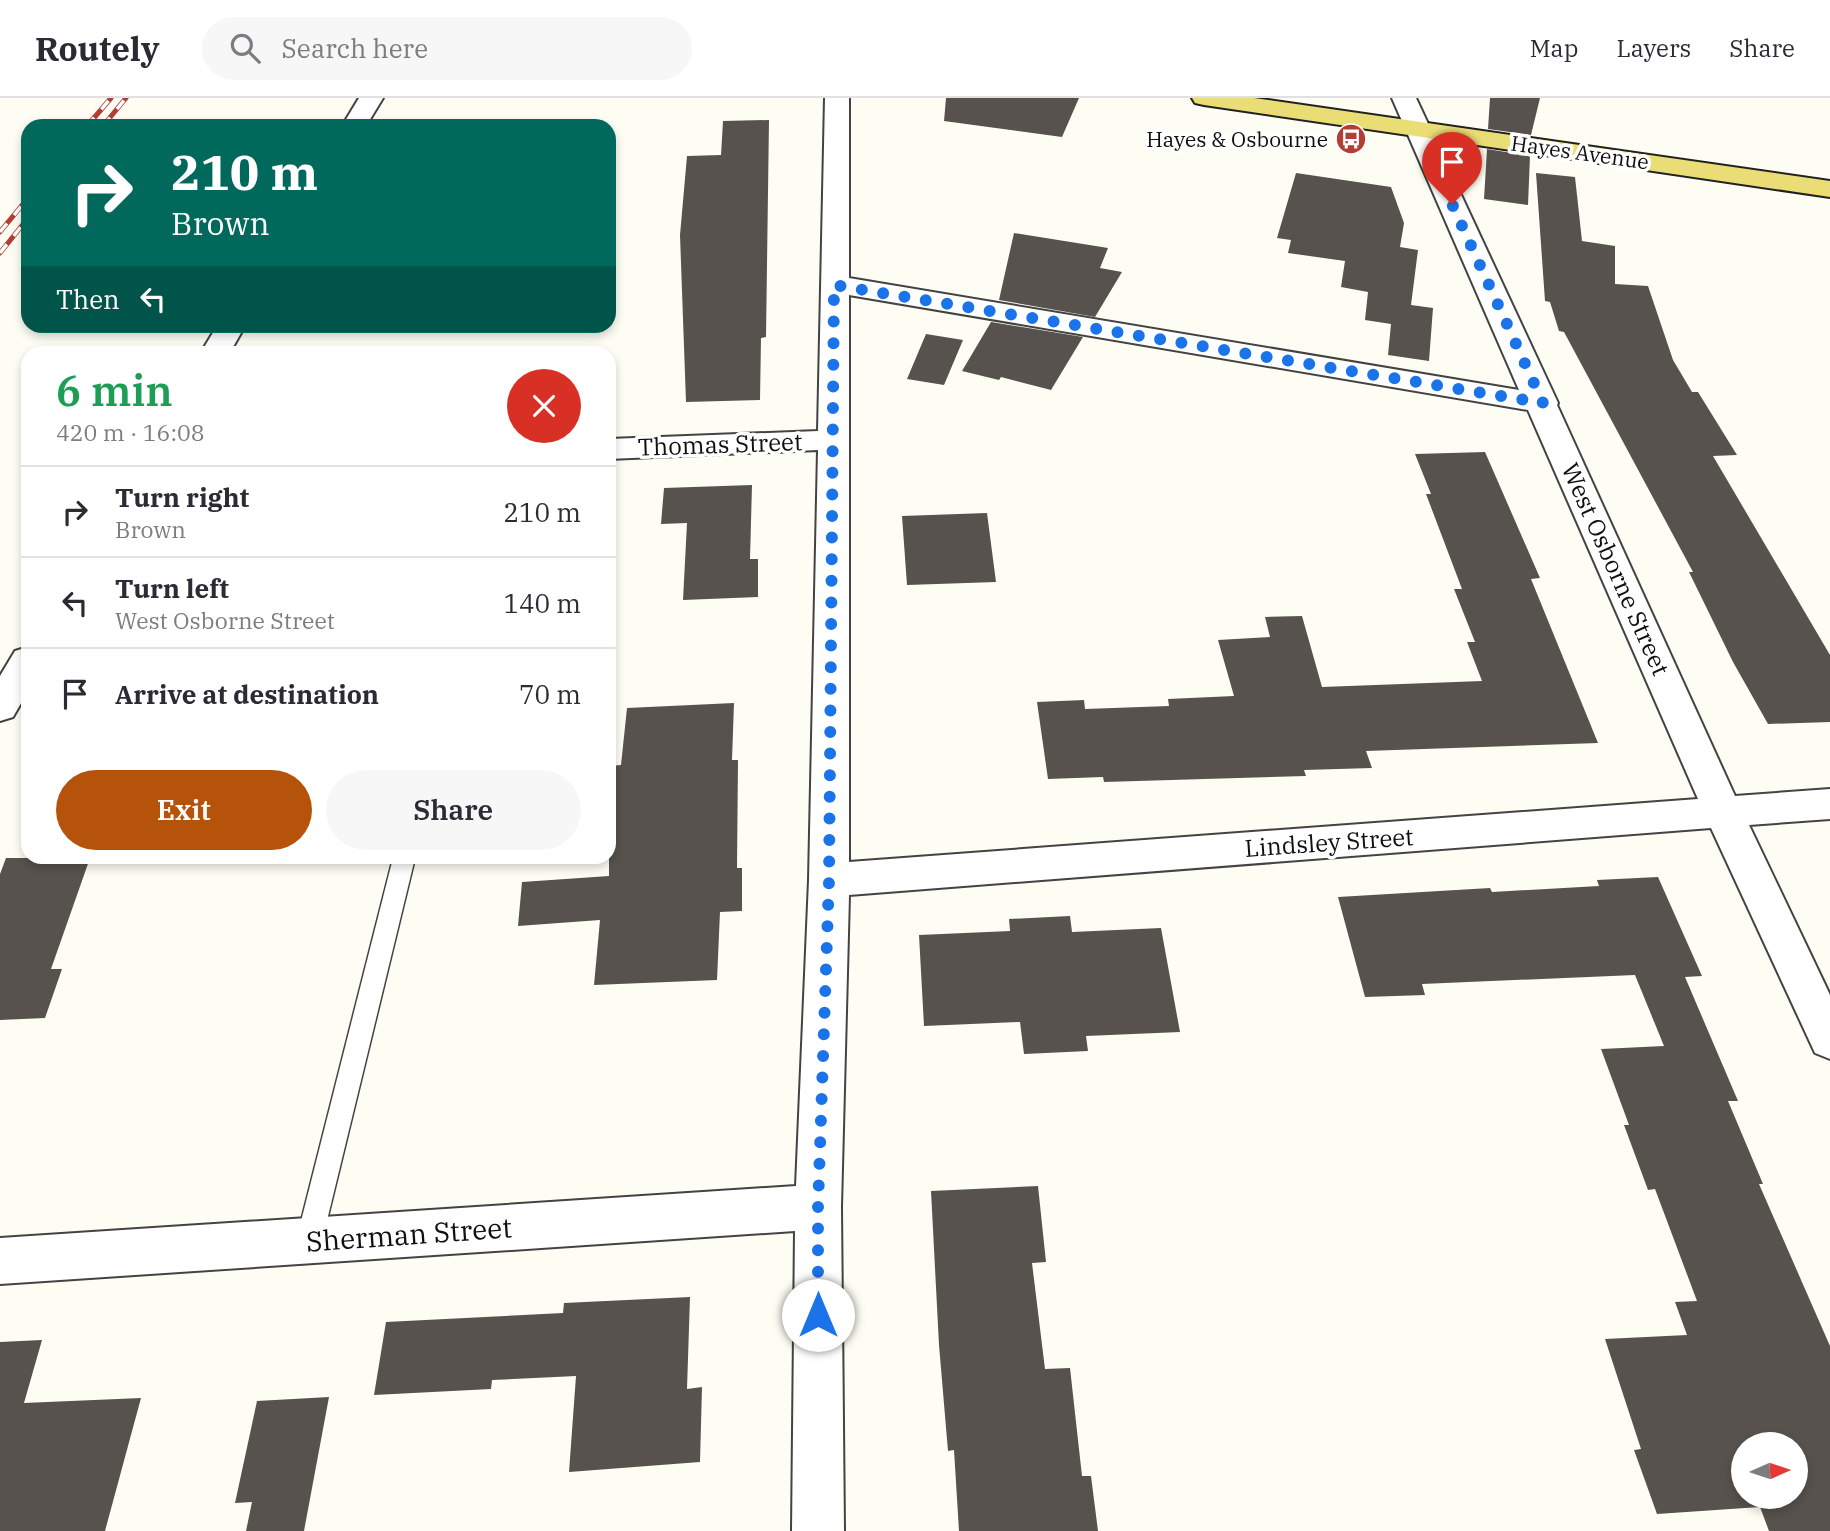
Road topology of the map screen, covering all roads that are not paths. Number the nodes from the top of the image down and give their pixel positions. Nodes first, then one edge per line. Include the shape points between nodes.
1 (371, 98) edge
2 (837, 98) edge
3 (1204, 98) edge
4 (1404, 98) edge
5 (358, 119) edge
6 (1419, 129) junction
7 (1830, 189) edge
8 (834, 285) junction
9 (1543, 403) junction
10 (832, 440) junction
11 (616, 449) edge
12 (21, 672) edge
13 (0, 707) edge
14 (1830, 804) edge
15 (1723, 812) junction
16 (403, 864) edge
17 (829, 880) junction
18 (1830, 1040) edge
19 (818, 1207) junction
20 (309, 1241) junction
21 (0, 1261) edge
22 (818, 1531) edge

1 - 5 street
2 - 8 street
3 - 6 main road, Hayes Avenue
4 - 6 street, West Osborne Street
6 - 7 main road, Hayes Avenue
6 - 9 street, West Osborne Street
8 - 9 street
8 - 10 street
9 - 15 street, West Osborne Street
10 - 11 street, Thomas Street
10 - 17 street
12 - 13 street
14 - 15 street, Lindsley Street
15 - 17 street, Lindsley Street
15 - 18 street, West Osborne Street
16 - 20 lane
17 - 19 street
19 - 20 street, Sherman Street
19 - 22 street
20 - 21 street, Sherman Street

